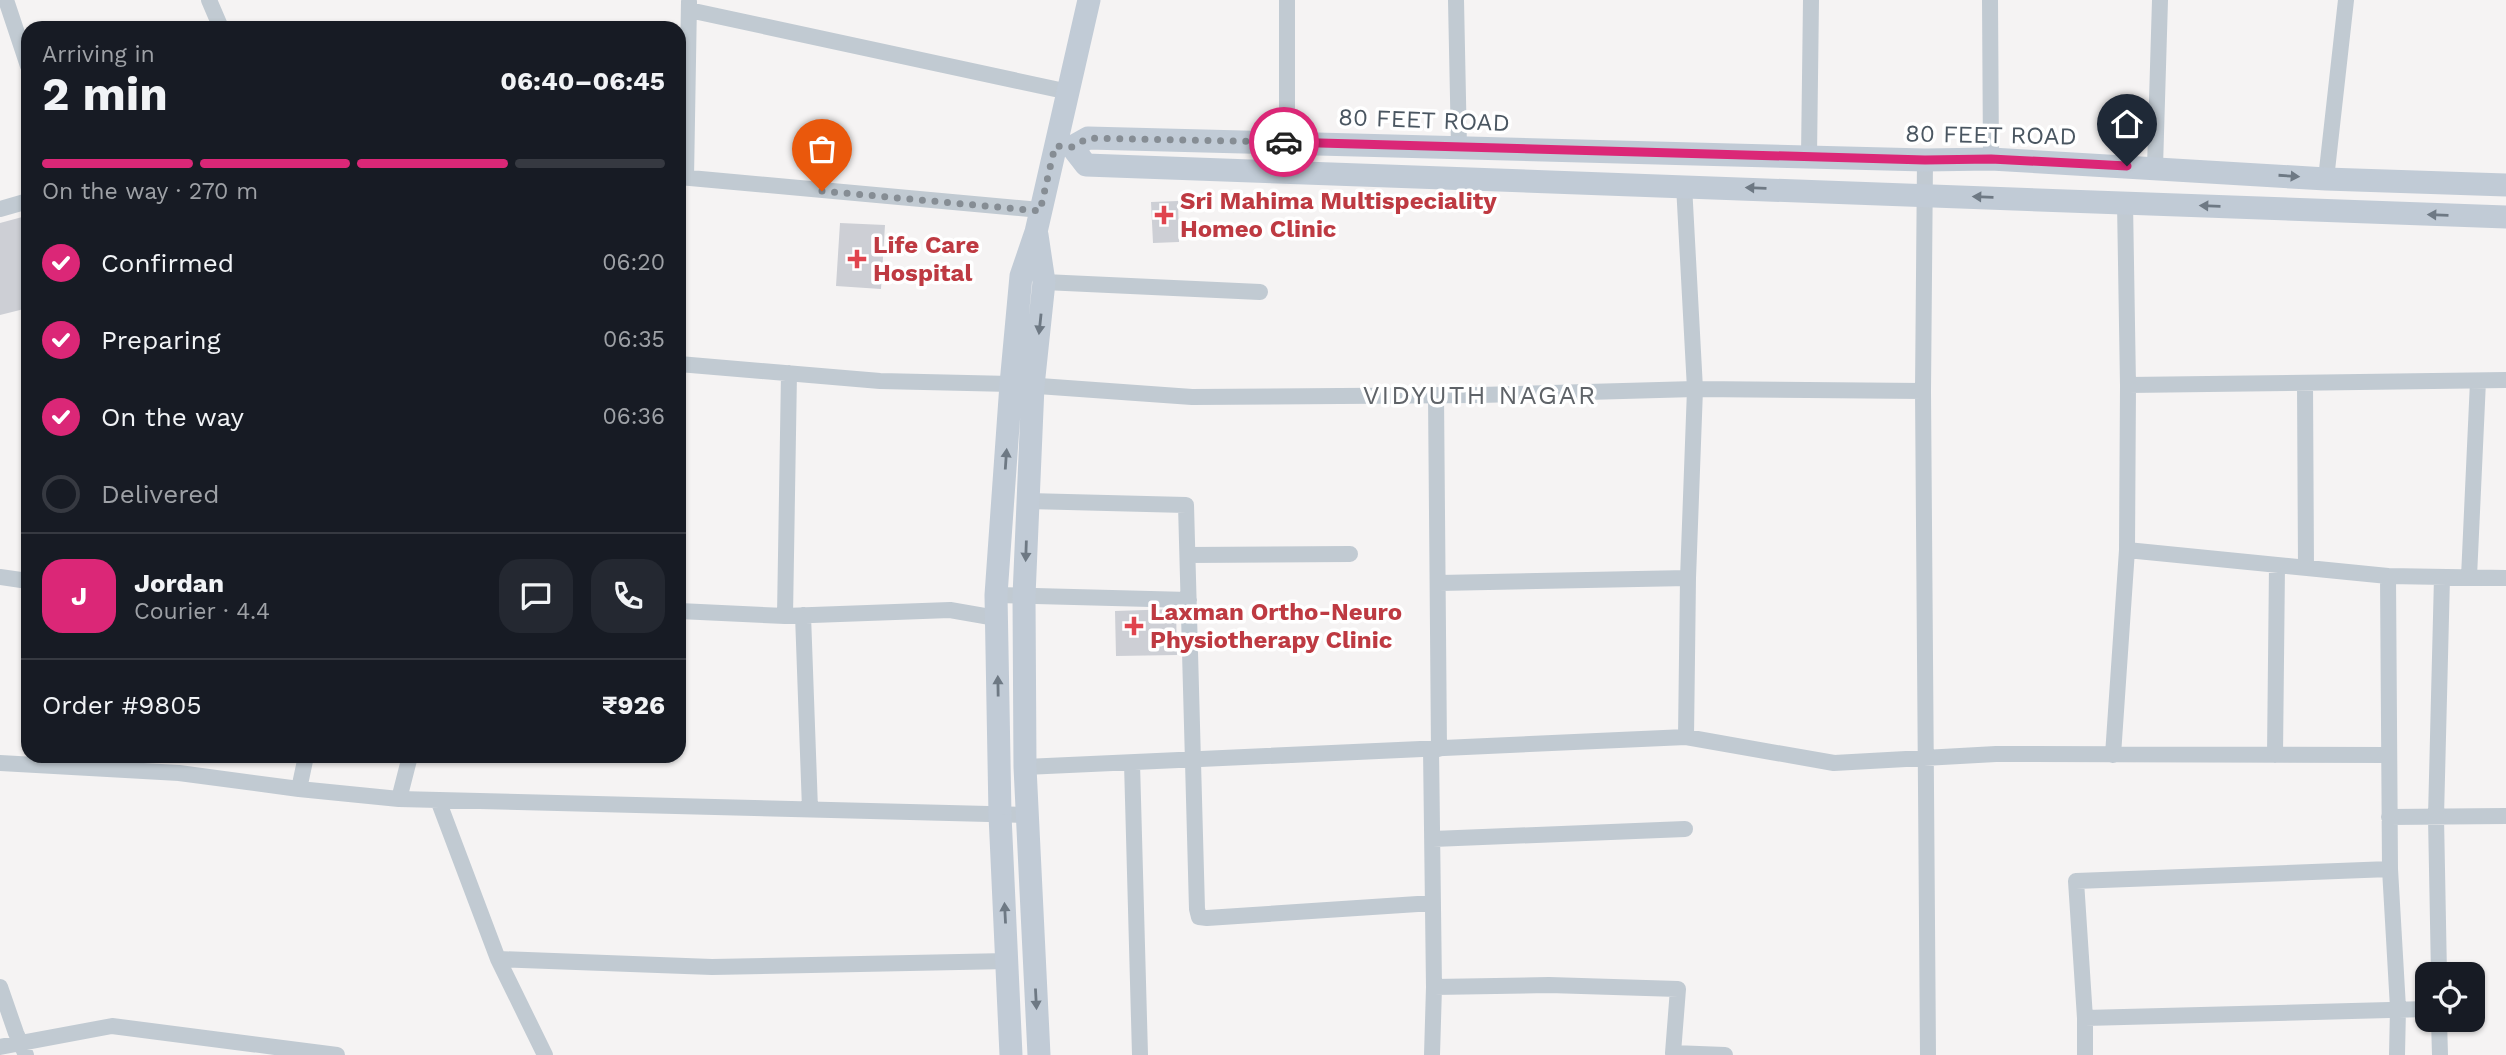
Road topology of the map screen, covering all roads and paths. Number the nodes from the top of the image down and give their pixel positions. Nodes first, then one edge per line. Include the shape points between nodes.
1 (6, 0) edge
2 (209, 0) edge
3 (1089, 0) edge
4 (1287, 0) edge
5 (1456, 0) edge
6 (1811, 0) edge
7 (1990, 0) edge
8 (2160, 0) edge
9 (2346, 0) edge
10 (689, 5) edge
11 (218, 21) edge
12 (21, 45) edge
13 (686, 92) edge
14 (1069, 92) junction
15 (1287, 142) junction
16 (1063, 147) junction
17 (1459, 147) junction
18 (1809, 156) junction
19 (1991, 159) junction
20 (1925, 160) junction
21 (2155, 167) junction
22 (686, 178) edge
23 (2326, 178) junction
24 (1684, 185) junction
25 (2506, 185) edge
26 (1925, 195) junction
27 (2125, 202) junction
28 (21, 203) edge
29 (0, 209) edge
30 (2506, 218) edge
31 (1038, 221) junction
32 (1044, 282) junction
33 (1260, 292) dead end
34 (686, 365) edge
35 (789, 373) junction
36 (2506, 380) edge
37 (2478, 381) junction
38 (2305, 383) junction
39 (1022, 385) junction
40 (2128, 385) junction
41 (1695, 389) junction
42 (1923, 391) junction
43 (1436, 395) junction
44 (1028, 501) junction
45 (2127, 550) junction
46 (1350, 554) dead end
47 (1188, 555) junction
48 (2277, 565) junction
49 (2306, 568) junction
50 (2388, 576) junction
51 (0, 577) edge
52 (2442, 577) junction
53 (2469, 577) junction
54 (1688, 578) junction
55 (2506, 578) edge
56 (21, 581) edge
57 (1439, 583) junction
58 (1024, 596) junction
59 (1189, 600) junction
60 (996, 606) junction
61 (686, 611) edge
62 (803, 615) junction
63 (785, 616) junction
64 (1686, 737) junction
65 (1435, 749) junction
66 (2113, 755) junction
67 (2275, 755) junction
68 (2389, 755) junction
69 (1924, 758) junction
70 (1194, 760) junction
71 (0, 763) edge
72 (181, 763) edge
73 (305, 763) edge
74 (408, 763) edge
75 (1132, 763) junction
76 (1025, 767) junction
77 (179, 773) junction
78 (299, 789) junction
79 (400, 799) junction
80 (438, 800) junction
81 (810, 809) junction
82 (1000, 815) junction
83 (1027, 815) junction
84 (2506, 816) edge
85 (2389, 817) junction
86 (2436, 817) junction
87 (1685, 830) dead end
88 (1433, 839) junction
89 (2390, 869) junction
90 (1433, 903) junction
91 (498, 959) junction
92 (1008, 961) junction
93 (2439, 962) edge
94 (0, 987) edge
95 (1434, 987) junction
96 (2398, 1008) junction
97 (2415, 1009) edge
98 (2085, 1018) junction
99 (2440, 1032) edge
100 (0, 1047) edge
101 (24, 1049) edge
102 (272, 1051) edge
103 (337, 1055) edge
104 (545, 1055) edge
105 (1011, 1055) edge
106 (1038, 1055) edge
107 (1140, 1055) edge
108 (1432, 1055) edge
109 (1726, 1055) edge
110 (1928, 1055) edge
111 (2085, 1055) edge
112 (2397, 1055) edge
113 (2440, 1055) edge

1 - 12 street
2 - 11 street
3 - 14 main road
4 - 15 street
5 - 17 street
6 - 18 street
7 - 19 street
8 - 21 street
9 - 23 street
10 - 13 street
10 - 14 street
14 - 16 main road
15 - 16 main road, 80 FEET ROAD via 1088,138
15 - 17 main road, 80 FEET ROAD
16 - 24 main road via 1086,165
16 - 31 main road
17 - 18 main road, 80 FEET ROAD
18 - 20 main road, 80 FEET ROAD
19 - 20 main road, 80 FEET ROAD
19 - 21 main road, 80 FEET ROAD
20 - 26 street
21 -> 23 main road, 80 FEET ROAD
22 - 31 street
23 - 25 main road, 80 FEET ROAD
26 -> 24 main road
24 - 41 street
27 -> 26 main road
26 - 42 street
30 -> 27 main road
27 - 40 street
28 - 29 street
31 - 32 main road
31 - 39 main road via 1021,276
32 - 33 street
32 -> 39 main road
34 - 35 street
35 - 39 street
35 - 63 street
36 - 37 street
37 - 38 street
37 - 53 street
38 - 40 street
38 - 49 street
39 - 43 street via 1192,397
39 - 44 main road
60 -> 39 main road
40 - 45 street
41 - 42 street
41 - 43 street
41 - 54 street
42 - 69 street
43 - 57 street
44 - 47 street via 1184,503
44 -> 58 main road
45 - 48 street
45 - 66 street
46 - 47 street
47 - 59 street
48 - 49 street
48 - 67 street
49 - 50 street
50 - 52 street
50 - 68 street
51 - 56 street
52 - 53 street
52 - 86 street
53 - 55 street
54 - 57 street
54 - 64 street
57 - 65 street
58 - 59 street
58 - 60 street
58 - 76 main road
59 - 70 street
60 - 62 street
82 -> 60 main road
61 - 63 street
62 - 63 street
62 - 81 street
64 - 65 street
64 - 69 street via 1834,763
65 - 70 street
65 - 88 street
66 - 67 street
66 - 69 street
67 - 68 street
68 - 85 street
69 - 110 street
70 - 75 street
70 - 90 street via 1199,917
71 - 77 street
72 - 77 street
73 - 78 street
74 - 79 street
75 - 76 street
75 - 107 street
76 - 83 main road
77 - 78 street
78 - 79 street
79 - 80 street
80 - 81 street
80 - 91 street
81 - 82 street
82 - 83 street
92 -> 82 main road
83 -> 106 main road
84 - 86 street
85 - 86 street
85 - 89 street
86 - 93 street
87 - 88 street
88 - 90 street
89 - 96 street
89 - 98 street via 2076,881
90 - 95 street
91 - 92 street via 712,967
91 - 104 street
92 - 105 main road
94 - 101 street
95 - 108 street
95 - 109 street via 1678,989 1673,1053
96 - 97 street
96 - 98 street
96 - 112 street
98 - 111 street
99 - 113 street
100 - 101 street
101 - 102 street via 111,1026
102 - 103 street

